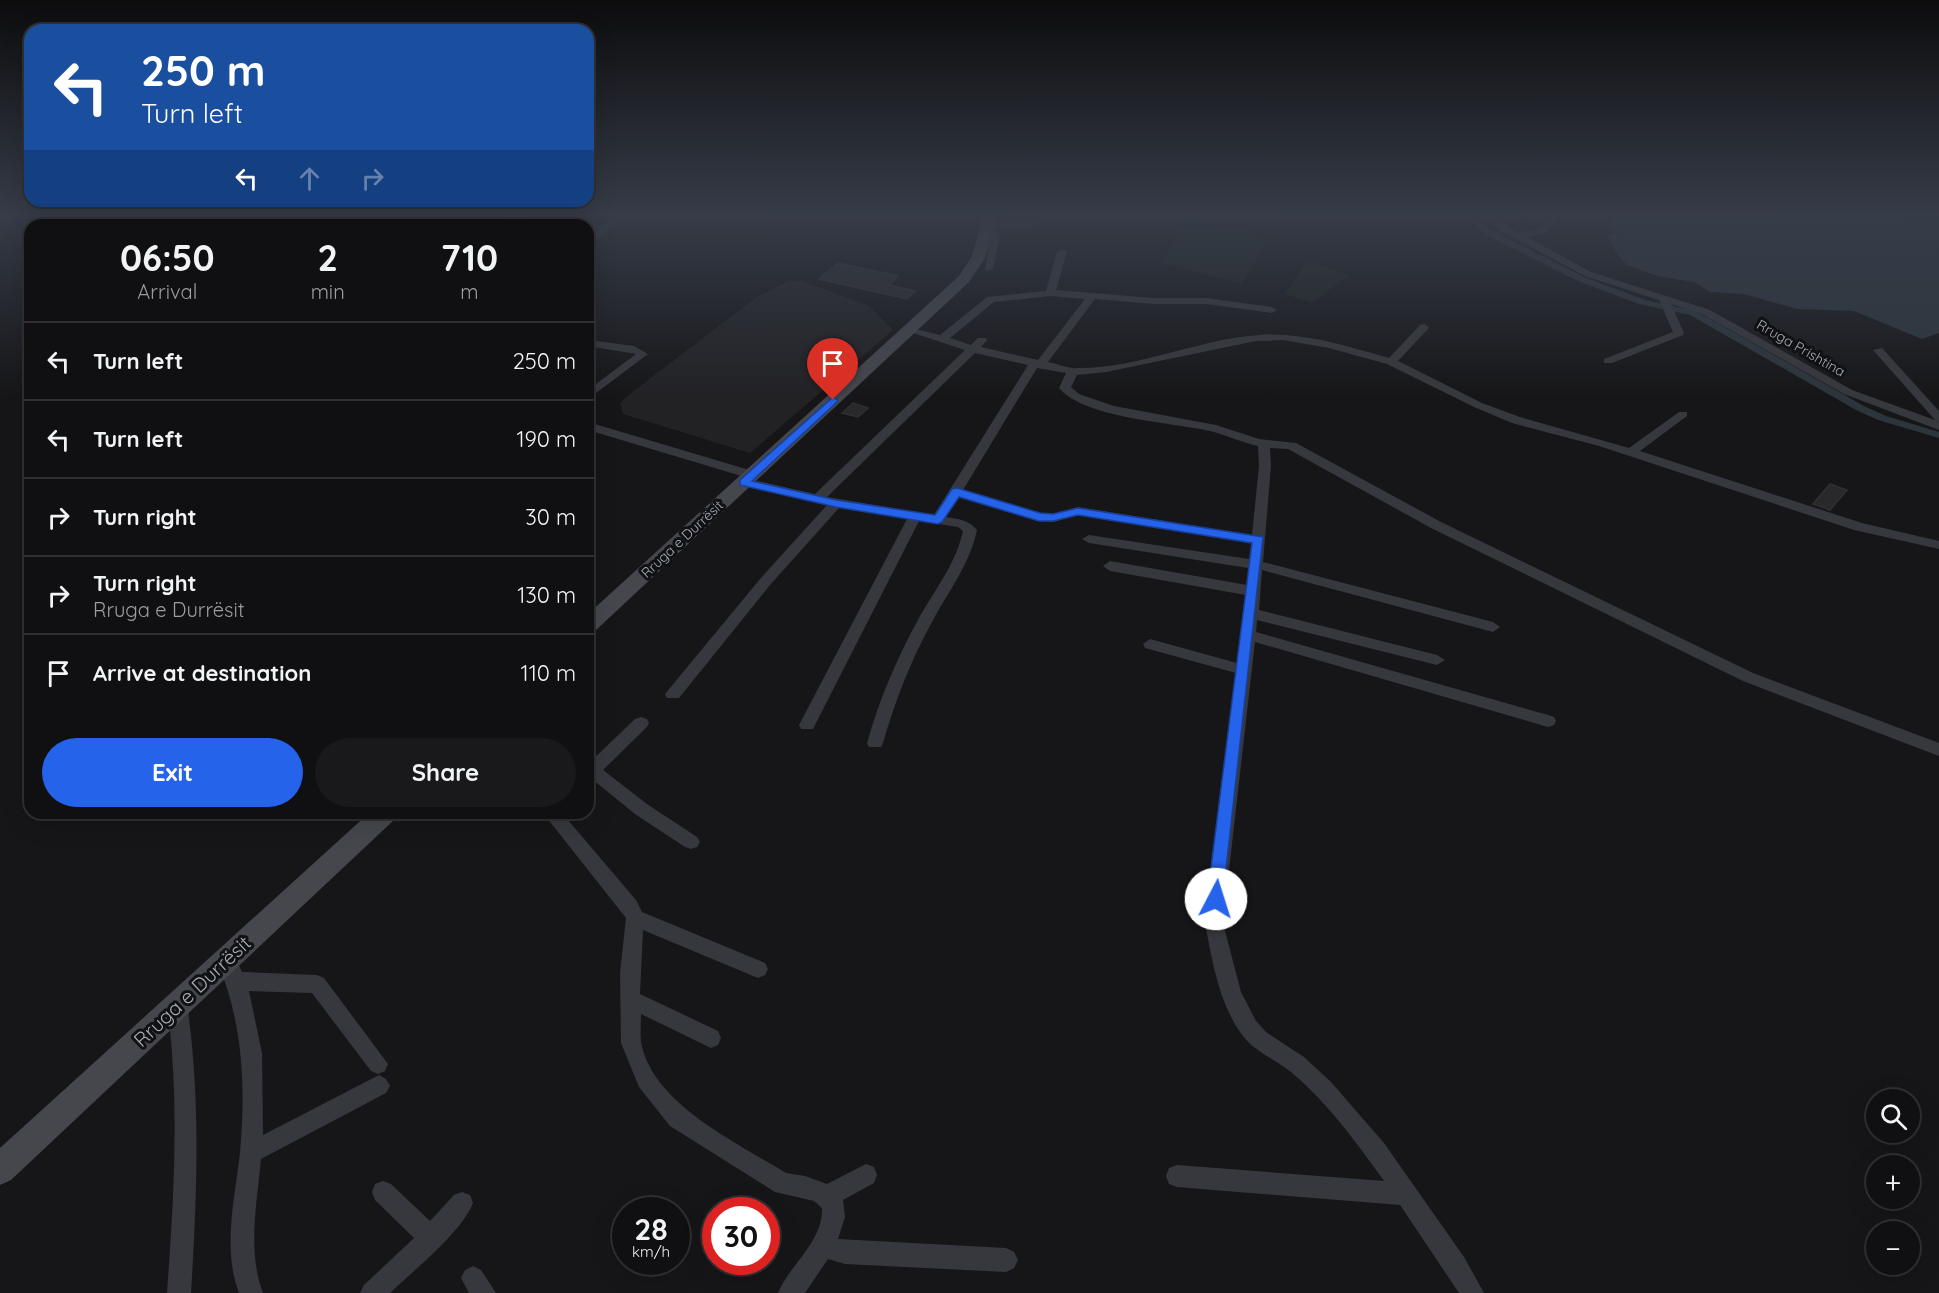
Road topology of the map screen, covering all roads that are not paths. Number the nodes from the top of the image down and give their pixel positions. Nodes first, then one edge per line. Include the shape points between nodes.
1 (964, 276) edge
2 (1055, 276) edge
3 (1594, 276) edge
4 (1050, 293) junction
5 (1092, 296) junction
6 (1667, 304) junction
7 (1272, 310) dead end
8 (1424, 327) dead end
9 (911, 329) junction
10 (942, 339) junction
11 (982, 340) dead end
12 (594, 344) edge
13 (973, 349) junction
14 (1878, 351) dead end
15 (1391, 362) junction
16 (1608, 362) dead end
17 (1037, 365) junction
18 (1072, 371) junction
19 (594, 391) edge
20 (1683, 414) dead end
21 (1939, 418) edge
22 (1939, 426) edge
23 (594, 428) edge
24 (1264, 444) junction
25 (1630, 453) junction
26 (748, 478) junction
27 (957, 492) junction
28 (818, 499) junction
29 (836, 503) junction
30 (915, 516) junction
31 (938, 520) junction
32 (1089, 539) dead end
33 (1258, 540) junction
34 (1939, 545) edge
35 (1255, 564) junction
36 (1110, 566) dead end
37 (1252, 591) junction
38 (1251, 613) junction
39 (594, 620) edge
40 (1493, 627) dead end
41 (1248, 635) junction
42 (1150, 644) dead end
43 (1437, 660) dead end
44 (1243, 670) junction
45 (673, 694) dead end
46 (1548, 721) dead end
47 (641, 723) dead end
48 (807, 725) dead end
49 (875, 743) dead end
50 (1939, 750) edge
51 (594, 768) edge
52 (594, 775) edge
53 (379, 819) edge
54 (557, 819) edge
55 (691, 842) dead end
56 (636, 918) junction
57 (758, 969) dead end
58 (232, 970) junction
59 (630, 999) junction
60 (177, 1005) junction
61 (711, 1038) dead end
62 (251, 1153) junction
63 (0, 1169) edge
64 (866, 1174) dead end
65 (1177, 1176) dead end
66 (383, 1192) dead end
67 (1407, 1194) junction
68 (827, 1196) junction
69 (462, 1203) dead end
70 (430, 1238) junction
71 (822, 1246) junction
72 (1006, 1260) dead end
73 (179, 1293) edge
74 (251, 1293) edge
75 (372, 1293) edge
76 (790, 1293) edge
77 (1472, 1293) edge

1 - 9 main road, Rruga e Durrësit
2 - 4 street
3 - 6 street, Rruga Prishtina
4 - 5 street
4 - 10 street via 992,299
5 - 7 street via 1214,301
5 - 17 street
6 - 16 street via 1679,333
6 - 22 street, Rruga Prishtina via 1722,319 1848,392
8 - 15 street
9 - 10 street
9 - 26 main road, Rruga e Durrësit
10 - 13 street
11 - 13 street
12 - 19 street via 634,349 643,354
13 - 17 street
13 - 28 street
14 - 21 street
15 - 18 street via 1330,345 1269,337 1106,369
15 - 25 street via 1499,414
17 - 18 street
17 - 27 street
18 - 24 street via 1065,388 1078,399 1216,429
20 - 25 street
23 - 26 street
24 - 33 street
24 - 50 street via 1285,443 1304,451 1436,525 1748,677
25 - 34 street via 1859,527
26 - 28 street
26 - 39 main road, Rruga e Durrësit
27 - 31 street
27 - 33 street via 1039,517 1053,518 1078,511
28 - 29 street
29 - 30 street
29 - 45 street
30 - 31 street
30 - 48 street
31 - 49 street via 962,524 970,533 906,660 880,721
32 - 35 street
33 - 35 street
35 - 37 street
35 - 40 street
36 - 37 street
37 - 38 street
38 - 41 street
38 - 43 street
41 - 44 street
41 - 46 street
42 - 44 street
44 - 67 street via 1214,923 1232,994 1249,1028 1324,1089
47 - 51 street
52 - 55 street
53 - 58 main road, Rruga e Durrësit
54 - 56 street
56 - 57 street
56 - 59 street
58 - 60 main road, Rruga e Durrësit
58 - 62 street via 250,1047 255,1113
58 - 62 street via 317,984 378,1075
59 - 61 street
59 - 68 street via 631,1043 637,1063 660,1100 678,1118 783,1184
60 - 63 main road, Rruga e Durrësit
60 - 73 street via 184,1042 186,1186
62 - 74 street via 243,1216 243,1247
64 - 68 street
65 - 67 street
66 - 70 street
67 - 77 street
68 - 71 street via 835,1213
69 - 70 street
70 - 75 street
71 - 72 street via 845,1252
71 - 76 street

